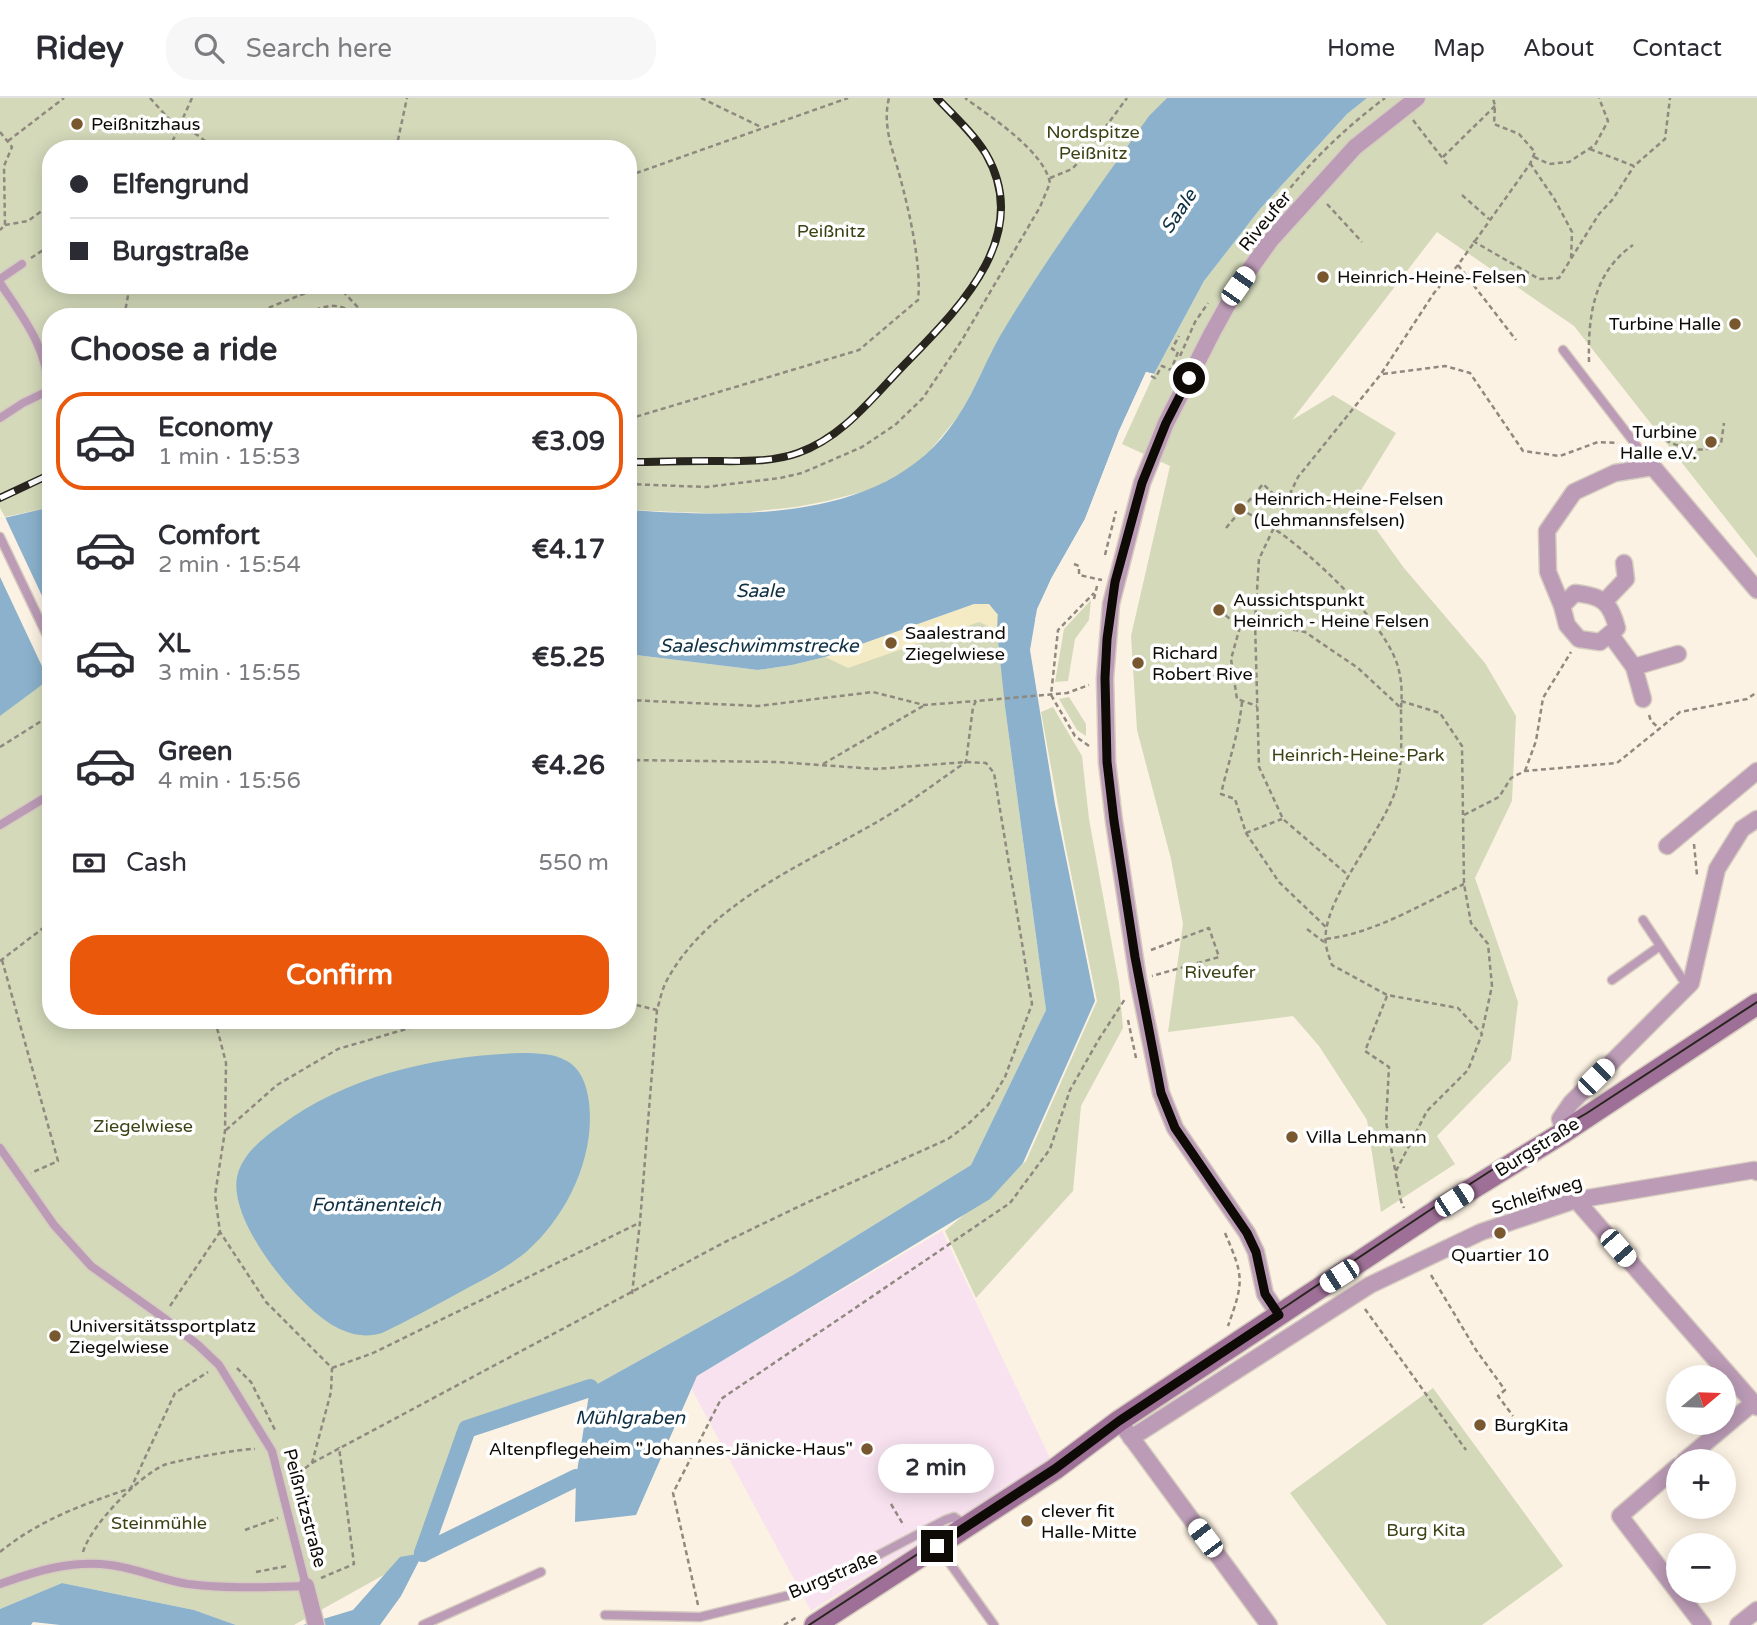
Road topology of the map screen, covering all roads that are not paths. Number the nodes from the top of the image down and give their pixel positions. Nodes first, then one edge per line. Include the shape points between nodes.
1 (1417, 98) edge
2 (22, 264) road end
3 (0, 281) edge
4 (1563, 350) dead end
5 (42, 357) edge
6 (42, 394) edge
7 (0, 418) edge
8 (1653, 467) junction
9 (0, 537) edge
10 (1624, 563) dead end
11 (1757, 590) edge
12 (1604, 602) junction
13 (1562, 606) junction
14 (42, 625) edge
15 (1610, 634) junction
16 (1678, 654) dead end
17 (1634, 667) junction
18 (1643, 699) dead end
19 (1757, 771) edge
20 (42, 799) edge
21 (1757, 819) edge
22 (0, 825) edge
23 (1667, 846) dead end
24 (1643, 920) dead end
25 (1660, 946) junction
26 (1612, 979) dead end
27 (1687, 986) junction
28 (1757, 1004) edge
29 (1564, 1132) junction
30 (0, 1148) edge
31 (1757, 1172) edge
32 (1576, 1200) junction
33 (1279, 1315) junction
34 (1755, 1405) edge
35 (1125, 1430) junction
36 (1699, 1449) edge
37 (1666, 1476) edge
38 (968, 1525) junction
39 (937, 1546) junction
40 (541, 1572) dead end
41 (0, 1584) edge
42 (306, 1586) junction
43 (1757, 1610) edge
44 (605, 1615) dead end
45 (316, 1625) edge
46 (423, 1625) edge
47 (815, 1625) edge
48 (994, 1625) edge
49 (1269, 1625) edge
50 (1703, 1625) edge
51 (1738, 1625) edge

1 - 33 street, Riveufer via 1355,147 1270,241 1238,286 1166,423 1142,483 1111,604 1105,678 1107,762 1138,979 1161,1093 1175,1128 1247,1233 1265,1294
2 - 3 lane
3 - 5 lane via 30,327
4 - 8 lane
6 - 7 lane
8 - 11 street
8 - 13 street via 1615,474 1574,492 1547,531 1548,572
9 - 14 lane
10 - 12 street via 1626,579
12 - 13 street via 1596,595 1575,593
12 - 15 street via 1612,608 1617,628
13 - 15 street via 1567,625 1579,639 1600,642
15 - 17 street
16 - 17 street
17 - 18 street
19 - 23 street
20 - 22 lane
21 - 27 street via 1742,830 1717,869 1706,926
24 - 25 lane
25 - 26 lane
25 - 27 lane
27 - 29 street via 1571,1103 1560,1119
28 - 29 street, Burgstraße
29 - 33 street, Burgstraße
30 - 42 lane, Peißnitzstraße via 54,1225 91,1266 164,1318 219,1366 272,1451
31 - 32 street, Schleifweg
32 - 34 street
32 - 35 street, Schleifweg via 1481,1233 1370,1285
33 - 35 street, Burgstraße
34 - 36 street
35 - 38 street, Burgstraße
35 - 49 street
37 - 50 street via 1620,1516
38 - 39 street, Burgstraße
38 - 44 lane, Burgstraße via 954,1517 794,1594 700,1617
39 - 47 street, Burgstraße
39 - 48 lane
40 - 46 lane
41 - 42 lane via 79,1564 110,1565 209,1586
42 - 45 street, Peißnitzstraße
43 - 51 street

